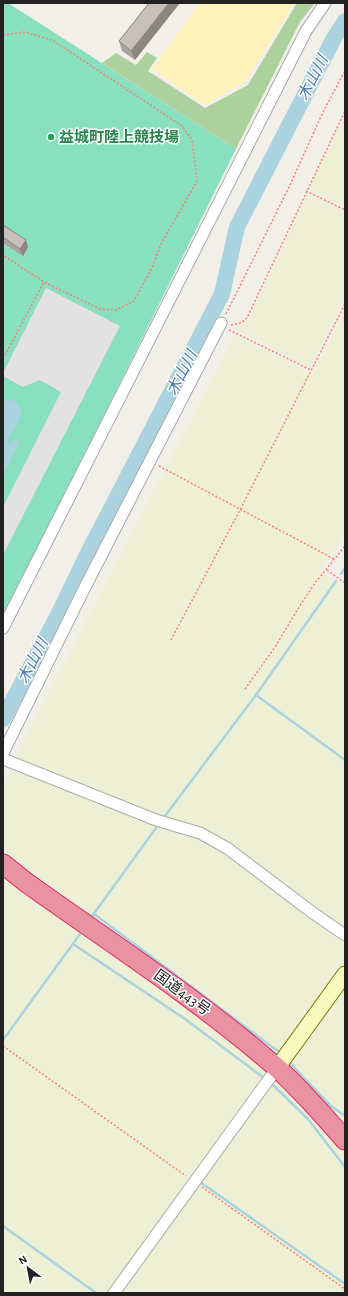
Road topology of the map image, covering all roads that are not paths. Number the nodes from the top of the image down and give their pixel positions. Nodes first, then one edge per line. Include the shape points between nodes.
1 (325, 3) edge
2 (222, 323) road end
3 (3, 628) edge
4 (3, 752) edge
5 (3, 759) edge
6 (3, 864) edge
7 (345, 935) edge
8 (345, 974) edge
9 (277, 1068) junction
10 (345, 1140) edge
11 (114, 1293) edge

1 - 3 street via 306,31
2 - 4 street
5 - 7 street via 156,820 200,833 227,848
6 - 9 highway, 国道443号 via 212,1015
8 - 9 street
9 - 10 highway, 国道443号 via 318,1108
9 - 11 street

